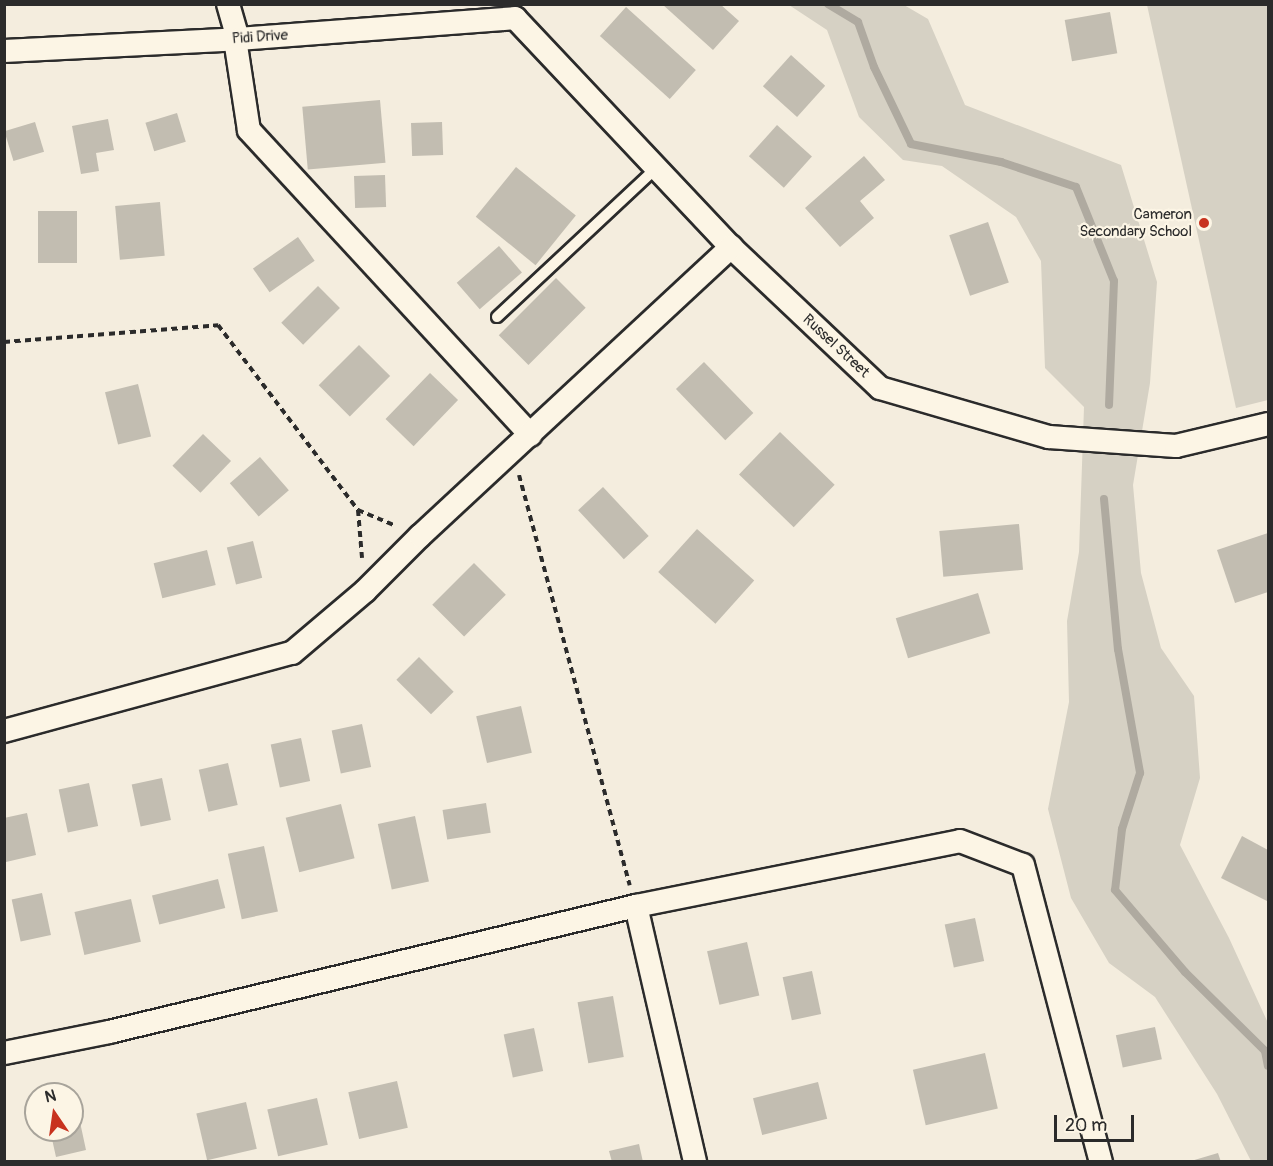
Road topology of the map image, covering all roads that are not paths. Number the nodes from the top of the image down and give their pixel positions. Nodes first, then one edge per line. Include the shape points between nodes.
1 (228, 4) edge
2 (519, 11) edge
3 (237, 39) junction
4 (4, 51) edge
5 (656, 168) junction
6 (731, 247) junction
7 (497, 317) dead end
8 (1269, 424) edge
9 (530, 435) junction
10 (4, 731) edge
11 (636, 906) junction
12 (4, 1053) edge
13 (695, 1161) edge
14 (1101, 1161) edge

1 - 3 street
2 - 3 street, Pidi Drive
2 - 5 street, Russel Street
3 - 4 street, Pidi Drive
3 - 9 street via 249,130
5 - 6 street, Russel Street
5 - 7 lane
6 - 8 street, Russel Street via 880,387 1049,437 1176,446
6 - 9 street
9 - 10 street via 365,591 292,653
11 - 12 street via 109,1032
11 - 13 street
11 - 14 street via 960,841 1023,865

